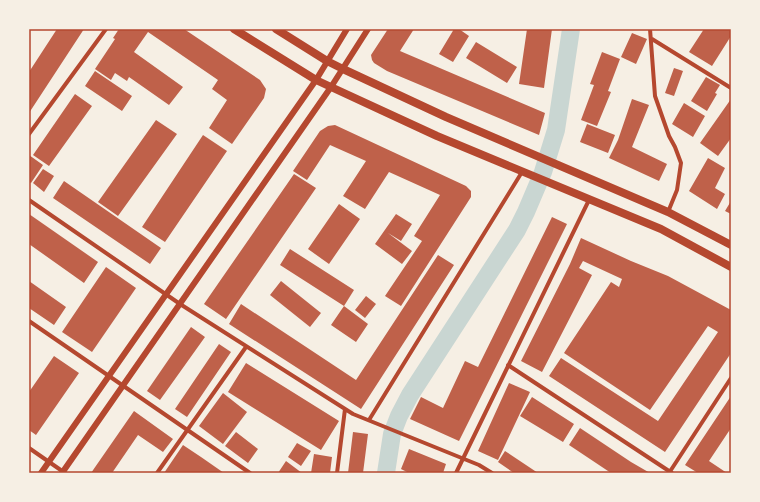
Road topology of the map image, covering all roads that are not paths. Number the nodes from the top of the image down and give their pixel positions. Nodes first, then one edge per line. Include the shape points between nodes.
1 (106, 29) edge
2 (234, 29) edge
3 (276, 29) edge
4 (347, 29) edge
5 (368, 29) edge
6 (650, 29) edge
7 (652, 39) junction
8 (328, 61) junction
9 (343, 69) junction
10 (316, 80) junction
11 (332, 87) junction
12 (731, 88) edge
13 (29, 134) edge
14 (523, 172) junction
15 (29, 200) edge
16 (589, 200) junction
17 (668, 212) junction
18 (731, 245) edge
19 (731, 267) edge
20 (166, 294) junction
21 (180, 304) junction
22 (29, 321) edge
23 (246, 347) junction
24 (508, 365) junction
25 (108, 376) junction
26 (731, 378) edge
27 (122, 386) junction
28 (345, 409) junction
29 (370, 421) junction
30 (187, 430) junction
31 (29, 448) edge
32 (463, 458) junction
33 (48, 462) junction
34 (63, 472) edge
35 (40, 473) edge
36 (156, 473) edge
37 (250, 473) edge
38 (336, 473) edge
39 (456, 473) edge
40 (492, 473) edge
41 (670, 473) edge

1 - 13 street
2 - 10 main road
3 - 8 main road
4 - 8 street
5 - 9 street
6 - 7 street
7 - 12 street
7 - 17 street via 655,96 681,163 677,190
8 - 9 main road
8 - 10 street
9 - 11 street
9 - 17 main road via 446,117
10 - 11 main road
10 - 20 street
11 - 14 main road via 437,136
11 - 21 street
14 - 16 main road
14 - 29 street
15 - 20 street
16 - 19 main road via 661,229
16 - 24 street
17 - 18 main road
20 - 21 street
20 - 25 street
21 - 23 street
21 - 27 street
22 - 25 street
23 - 28 street
23 - 30 street
24 - 32 street
24 - 41 street
25 - 27 street
25 - 33 street
26 - 41 street
27 - 30 street
27 - 34 street
28 - 29 street
28 - 38 street
29 - 32 street
30 - 36 street
30 - 37 street
31 - 33 street
32 - 39 street
32 - 40 street
33 - 34 street
33 - 35 street

